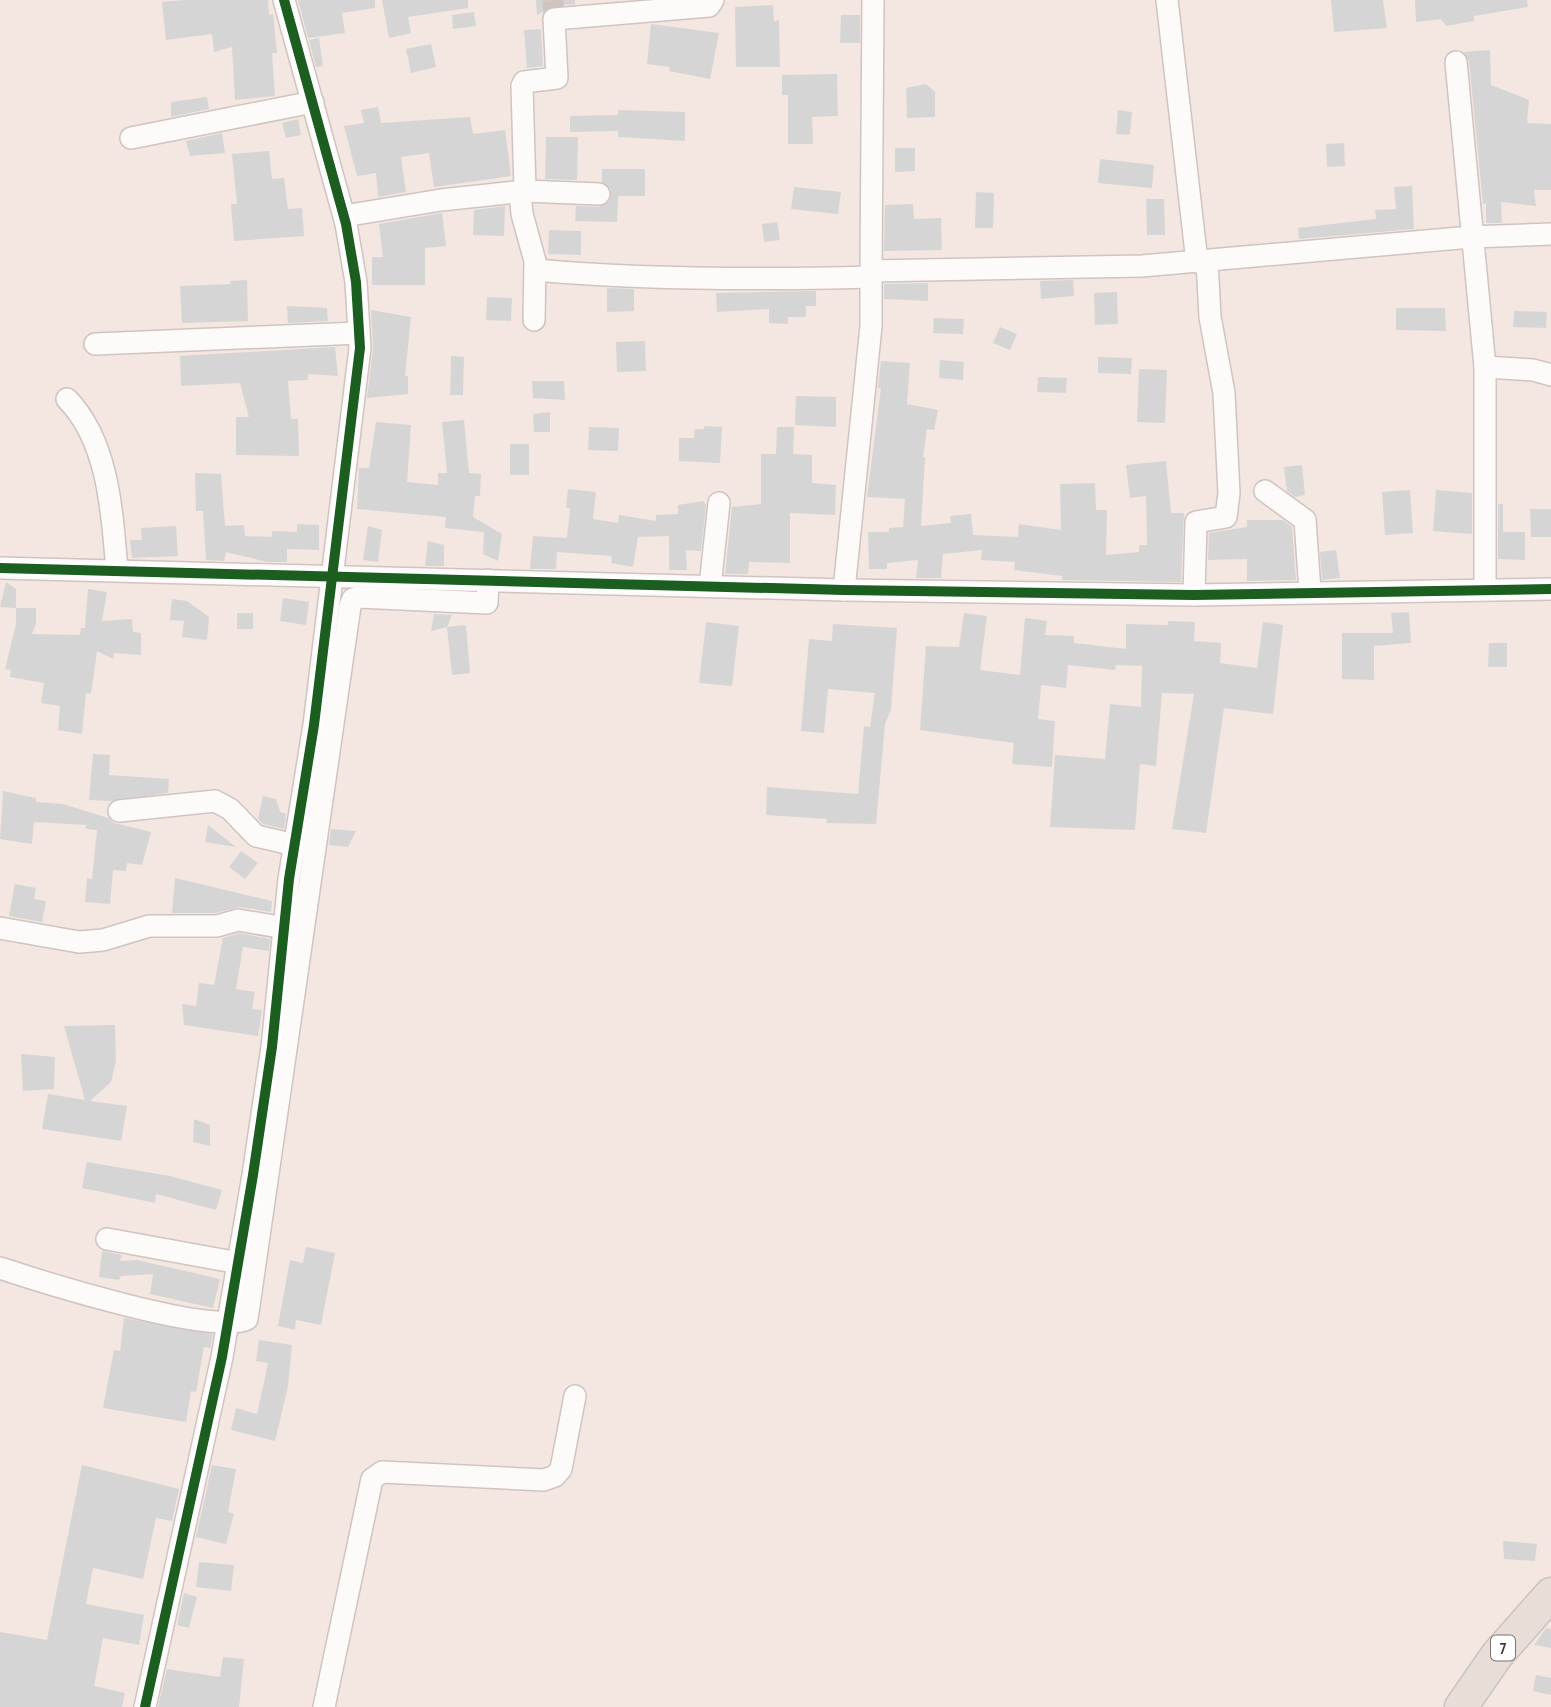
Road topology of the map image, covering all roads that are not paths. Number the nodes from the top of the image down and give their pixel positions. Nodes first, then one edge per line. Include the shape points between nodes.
1 (284, 0) edge
2 (713, 0) edge
3 (873, 0) edge
4 (1167, 0) edge
5 (1456, 62) dead end
6 (313, 102) junction
7 (131, 138) dead end
8 (523, 192) junction
9 (599, 194) dead end
10 (344, 216) junction
11 (1551, 234) edge
12 (1471, 237) junction
13 (1202, 262) junction
14 (535, 270) junction
15 (871, 274) junction
16 (534, 320) dead end
17 (359, 333) junction
18 (94, 344) dead end
19 (1485, 367) junction
20 (1551, 376) edge
21 (67, 399) dead end
22 (1265, 491) dead end
23 (719, 503) dead end
24 (0, 568) edge
25 (117, 570) junction
26 (332, 577) junction
27 (710, 586) junction
28 (487, 589) junction
29 (1485, 589) junction
30 (1551, 589) edge
31 (844, 590) junction
32 (1310, 592) junction
33 (1194, 595) junction
34 (119, 811) dead end
35 (305, 848) junction
36 (0, 928) edge
37 (295, 929) junction
38 (107, 1239) dead end
39 (239, 1263) junction
40 (0, 1268) edge
41 (227, 1323) junction
42 (575, 1396) dead end
43 (1551, 1594) edge
44 (145, 1707) edge
45 (324, 1707) edge
46 (1461, 1707) edge

1 - 6 street
2 - 8 street via 709,6 554,16 557,78 522,86
3 - 15 street
4 - 13 street
5 - 12 street
6 - 7 street
6 - 10 street
8 - 9 street
8 - 10 street
8 - 14 street
10 - 17 street via 356,282
11 - 12 street
12 - 13 street
12 - 19 street
13 - 15 street
13 - 33 street via 1224,393 1229,493 1226,517 1196,522
14 - 15 street via 755,281
14 - 16 street
15 - 31 street
17 - 18 street
17 - 26 street
19 - 20 street via 1533,370
19 - 29 street
21 - 25 street via 84,424 106,479
22 - 32 street via 1305,520
23 - 27 street
24 - 25 street
25 - 26 street
26 - 28 street
26 - 35 street
27 - 28 street
27 - 31 street
28 - 35 street via 487,604 353,599
29 - 30 street
29 - 32 street
31 - 33 street
32 - 33 street
34 - 35 street via 215,801 230,809 256,836
35 - 37 street
36 - 37 street via 79,942 149,926 217,926 238,920
37 - 39 street
37 - 41 street via 249,1311 242,1322
38 - 39 street
39 - 41 street
40 - 41 street via 58,1288
41 - 44 street
42 - 45 street via 561,1469 555,1476 544,1480 382,1472 372,1479
43 - 46 highway, 7 via 1497,1655

